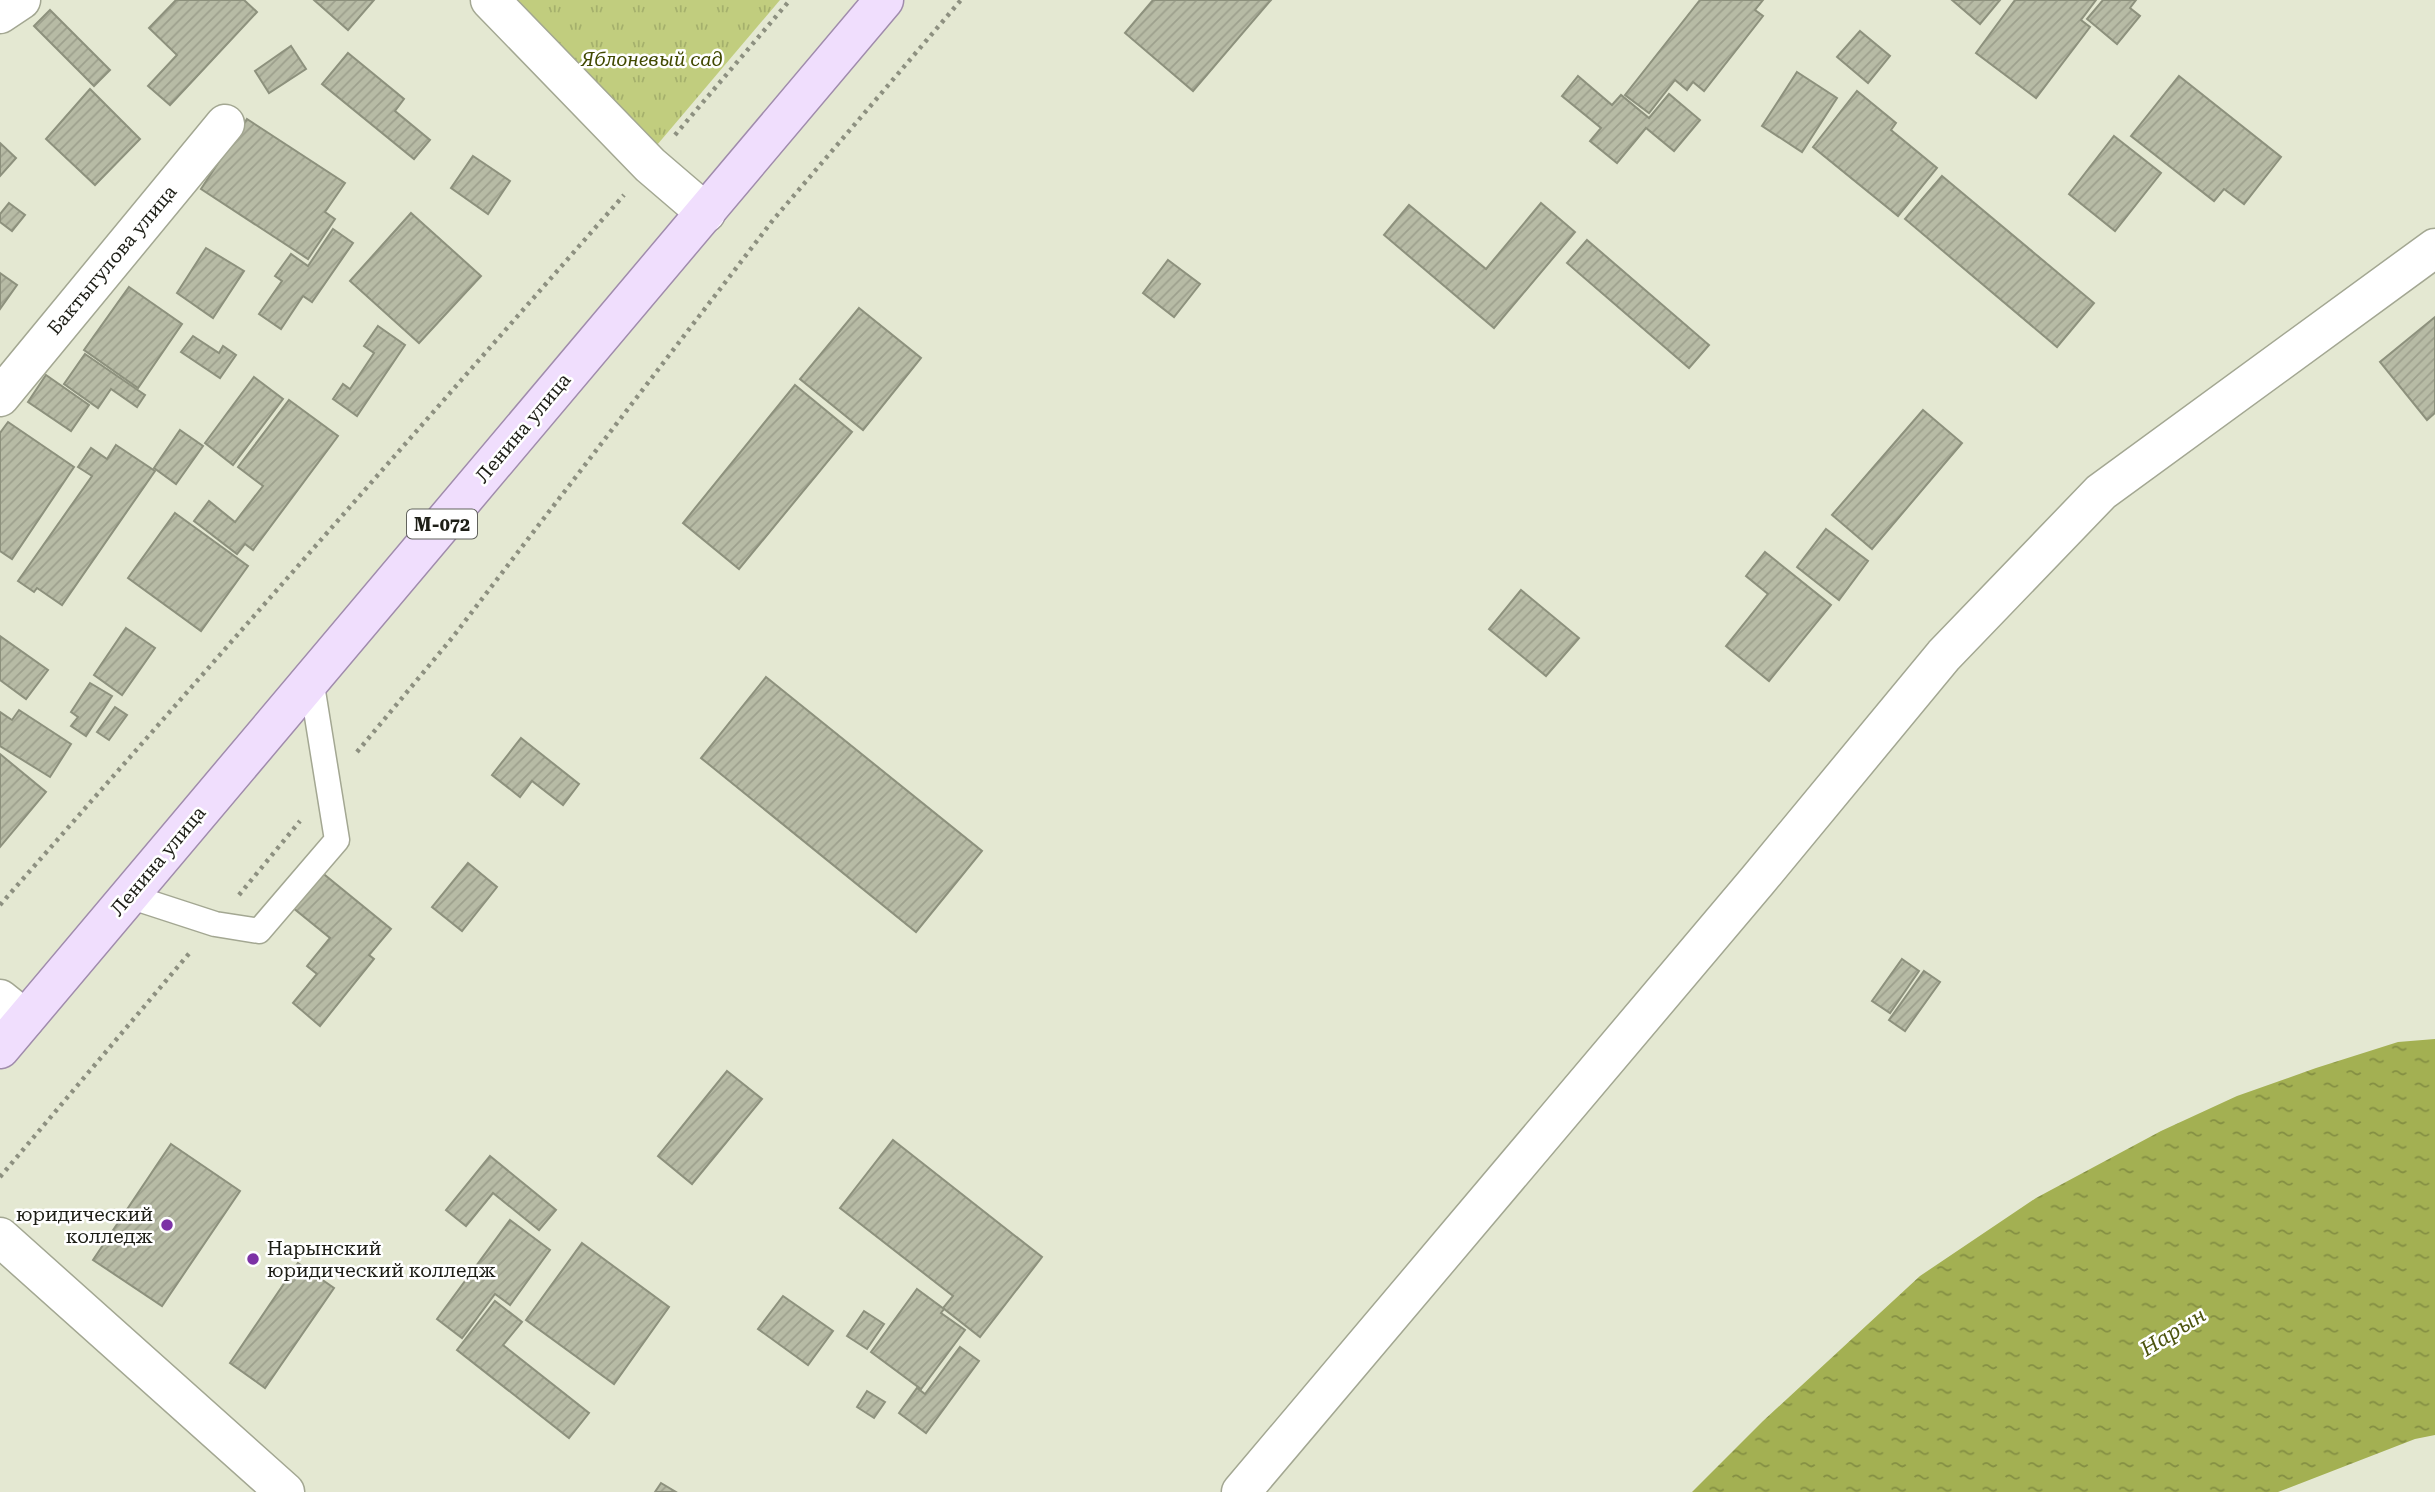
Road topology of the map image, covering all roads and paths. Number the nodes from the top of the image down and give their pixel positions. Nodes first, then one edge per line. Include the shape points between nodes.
1 (21, 0) edge
2 (490, 0) edge
3 (790, 0) edge
4 (884, 0) edge
5 (961, 0) edge
6 (0, 14) edge
7 (225, 124) dead end
8 (650, 165) junction
9 (706, 213) junction
10 (2435, 248) edge
11 (0, 397) edge
12 (311, 679) junction
13 (328, 786) junction
14 (129, 896) junction
15 (0, 905) edge
16 (215, 924) junction
17 (13, 1009) edge
18 (0, 1049) edge
19 (0, 1177) edge
20 (0, 1237) edge
21 (285, 1492) edge
22 (1241, 1492) edge

1 - 6 street
2 - 8 street
3 - 8 path
4 - 9 main road, Ленина улица / М-072
5 - 13 path via 774,220 452,638
7 - 11 street, Бактыгулова улица
8 - 9 street
8 - 15 path
9 - 12 main road, Ленина улица / М-072
10 - 22 street via 2101,492 1944,655
12 - 13 lane
12 - 14 main road, Ленина улица / М-072
13 - 16 path
13 - 16 lane via 337,840 259,931
14 - 16 lane
14 - 17 main road, Ленина улица / М-072
16 - 19 path
17 - 18 main road, Ленина улица / М-072
20 - 21 street

